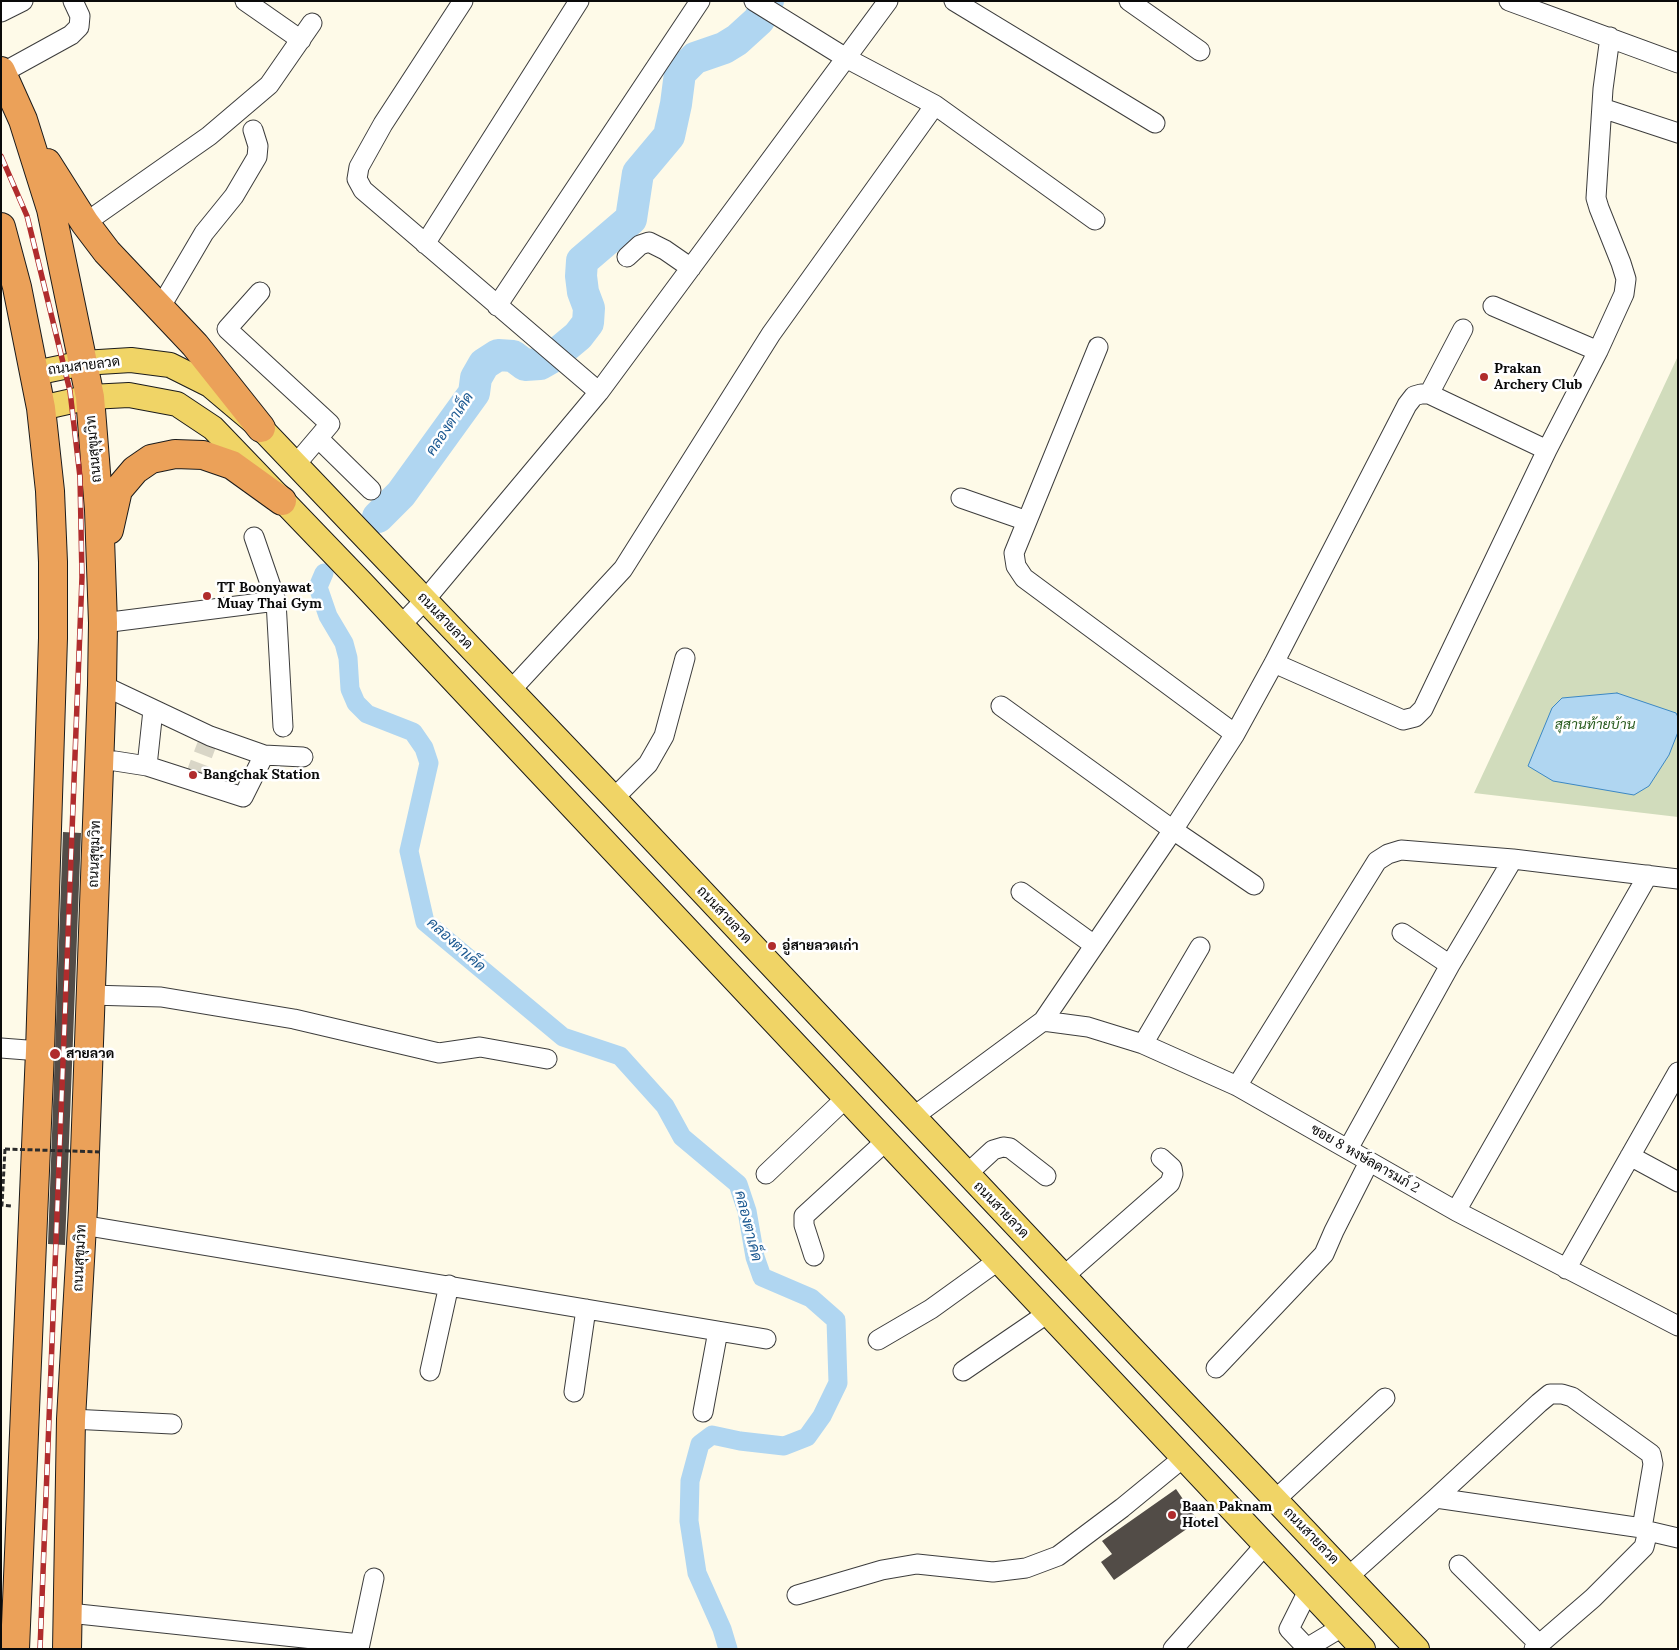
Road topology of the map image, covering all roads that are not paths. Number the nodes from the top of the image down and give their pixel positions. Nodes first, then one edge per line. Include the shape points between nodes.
1 (23, 1) edge
2 (73, 1) edge
3 (245, 1) edge
4 (463, 1) edge
5 (578, 1) edge
6 (700, 1) edge
7 (754, 1) edge
8 (888, 1) edge
9 (954, 1) edge
10 (1128, 1) edge
11 (1509, 1) edge
12 (1, 12) edge
13 (312, 23) dead end
14 (1610, 37) junction
15 (301, 40) junction
16 (1200, 51) dead end
17 (846, 58) junction
18 (1678, 63) edge
19 (2, 72) edge
20 (935, 105) junction
21 (1602, 108) junction
22 (23, 120) junction
23 (1154, 123) dead end
24 (253, 130) dead end
25 (1678, 133) edge
26 (1094, 220) dead end
27 (84, 224) junction
28 (1, 227) edge
29 (425, 244) junction
30 (627, 257) dead end
31 (691, 268) junction
32 (260, 292) dead end
33 (497, 306) junction
34 (1493, 306) dead end
35 (160, 308) junction
36 (1463, 329) dead end
37 (1098, 347) dead end
38 (1598, 351) junction
39 (83, 363) junction
40 (35, 373) junction
41 (599, 392) junction
42 (1429, 394) junction
43 (90, 397) junction
44 (41, 408) junction
45 (262, 428) junction
46 (318, 438) junction
47 (1547, 450) junction
48 (296, 464) junction
49 (371, 490) dead end
50 (960, 498) dead end
51 (282, 501) junction
52 (1027, 522) junction
53 (254, 536) dead end
54 (102, 576) junction
55 (425, 600) junction
56 (276, 602) junction
57 (103, 623) junction
58 (401, 625) junction
59 (685, 658) dead end
60 (1274, 663) junction
61 (102, 686) junction
62 (511, 690) junction
63 (1001, 706) dead end
64 (153, 710) junction
65 (284, 727) dead end
66 (1235, 734) junction
67 (264, 755) junction
68 (303, 757) dead end
69 (98, 761) junction
70 (147, 766) junction
71 (614, 798) junction
72 (1173, 830) junction
73 (1513, 859) junction
74 (1648, 875) junction
75 (1678, 879) edge
76 (1254, 885) dead end
77 (1021, 892) dead end
78 (1402, 933) dead end
79 (1094, 945) junction
80 (1200, 947) dead end
81 (1450, 965) junction
82 (90, 995) junction
83 (1043, 1021) junction
84 (1143, 1044) junction
85 (1, 1048) edge
86 (40, 1051) junction
87 (547, 1059) dead end
88 (1678, 1072) edge
89 (1237, 1086) junction
90 (846, 1098) junction
91 (913, 1117) junction
92 (887, 1140) junction
93 (1348, 1149) junction
94 (1630, 1156) junction
95 (1162, 1158) dead end
96 (1369, 1162) junction
97 (766, 1174) dead end
98 (967, 1174) junction
99 (1046, 1176) dead end
100 (1678, 1182) edge
101 (1456, 1211) junction
102 (82, 1224) junction
103 (814, 1256) dead end
104 (999, 1260) junction
105 (1566, 1269) junction
106 (1064, 1276) junction
107 (449, 1286) junction
108 (586, 1309) junction
109 (1048, 1313) junction
110 (1678, 1326) edge
111 (718, 1331) junction
112 (766, 1339) dead end
113 (878, 1340) dead end
114 (1125, 1341) junction
115 (1097, 1365) junction
116 (1216, 1368) dead end
117 (430, 1371) dead end
118 (963, 1371) dead end
119 (574, 1392) dead end
120 (1385, 1398) dead end
121 (703, 1412) dead end
122 (71, 1419) junction
123 (172, 1424) dead end
124 (1183, 1458) junction
125 (1436, 1498) junction
126 (1276, 1499) junction
127 (1645, 1529) junction
128 (1678, 1538) edge
129 (1265, 1545) junction
130 (1459, 1565) dead end
131 (1349, 1576) junction
132 (374, 1578) dead end
133 (1308, 1591) junction
134 (797, 1595) dead end
135 (69, 1613) junction
136 (1342, 1627) junction
137 (360, 1646) edge
138 (1537, 1646) edge
139 (14, 1649) edge
140 (67, 1649) edge
141 (1173, 1649) edge
142 (1363, 1649) edge
143 (1417, 1649) edge

1 - 12 street
2 - 19 street via 80,16 79,27 71,35
3 - 15 street
4 - 29 street via 359,166 357,179 363,190
5 - 29 street
6 - 33 street
7 - 17 street
8 - 17 street
9 - 23 street
10 - 16 street
11 - 14 street
13 - 15 street
14 - 18 street
14 - 21 street
15 - 27 street via 269,85 254,98 209,136
17 - 20 street
17 - 31 street
19 - 22 highway, ถนนสุขุมวิท
20 - 26 street
20 - 62 street via 771,334 623,569
21 - 25 street
21 - 38 street via 1596,198 1626,279 1624,294
22 - 27 highway
22 - 39 highway, ถนนสุขุมวิท via 51,210
24 - 35 street via 258,146 257,157 234,196 204,233
27 - 35 highway
28 - 40 highway
29 - 33 street
30 - 31 street via 640,245 649,242
31 - 41 street
32 - 46 street via 227,329 330,424
33 - 41 street
34 - 38 street
35 - 45 highway via 195,345
36 - 42 street
37 - 52 street
38 - 47 street
39 - 40 main road, ถนนสายลวด
39 - 43 highway, ถนนสุขุมวิท
39 - 45 main road, ถนนสายลวด via 131,360 170,365 210,385
40 - 44 highway
41 - 55 street
42 - 47 street
42 - 60 street via 1414,396 1407,405
43 - 44 main road
43 - 51 main road via 130,395 177,404 213,428
43 - 54 highway, ถนนสุขุมวิท
44 - 86 highway via 50,492 53,571
45 - 48 main road, ถนนสายลวด
46 - 48 street
46 - 49 street
47 - 60 street via 1423,708 1415,718 1403,720
48 - 55 main road, ถนนสายลวด
50 - 52 street
51 - 54 highway via 232,465 203,455 175,454 151,459 135,470 118,490
51 - 58 main road
52 - 66 street via 1014,553 1016,566 1024,578
53 - 56 street
54 - 57 highway, ถนนสุขุมวิท
55 - 58 street
55 - 62 main road, ถนนสายลวด
56 - 57 street
56 - 65 street
57 - 61 highway, ถนนสุขุมวิท
58 - 90 main road
59 - 71 street via 664,736 648,764
60 - 66 street
61 - 64 street
61 - 69 highway, ถนนสุขุมวิท
62 - 71 main road, ถนนสายลวด
63 - 72 street
64 - 67 street via 210,736
64 - 70 street
66 - 72 street
67 - 68 street
67 - 70 street via 243,797
69 - 70 street via 115,760
69 - 82 highway, ถนนสุขุมวิท
71 - 91 main road, ถนนสายลวด
72 - 76 street
72 - 79 street
73 - 74 street
73 - 81 street
73 - 89 street via 1401,850 1377,861
74 - 75 street
74 - 101 street
77 - 79 street
78 - 81 street
79 - 83 street
80 - 84 street
81 - 93 street
82 - 87 street via 161,997 294,1019 439,1053 480,1047
82 - 102 highway, ถนนสุขุมวิท
83 - 84 street, ซอย 8 หงษ์ลดารมภ์ 2 via 1088,1027
83 - 91 street
84 - 89 street, ซอย 8 หงษ์ลดารมภ์ 2
85 - 86 street
86 - 139 highway
88 - 94 street
89 - 93 street, ซอย 8 หงษ์ลดารมภ์ 2
90 - 92 main road
90 - 97 street
91 - 98 main road, ถนนสายลวด
92 - 103 street via 804,1216
92 - 104 main road
93 - 96 street, ซอย 8 หงษ์ลดารมภ์ 2
94 - 100 street
94 - 105 street
95 - 106 street via 1172,1168 1170,1183
96 - 101 street, ซอย 8 หงษ์ลดารมภ์ 2
96 - 116 street via 1324,1254
98 - 99 street via 993,1150 1003,1147 1010,1148
98 - 106 main road, ถนนสายลวด
101 - 105 street, ซอย 8 หงษ์ลดารมภ์ 2
102 - 107 street
102 - 122 highway, ถนนสุขุมวิท
104 - 109 main road
104 - 113 street via 932,1309
105 - 110 street, ซอย 8 หงษ์ลดารมภ์ 2
106 - 114 main road, ถนนสายลวด
107 - 108 street
107 - 117 street
108 - 111 street
108 - 119 street
109 - 115 main road
109 - 118 street
111 - 112 street
111 - 121 street
114 - 115 main road
114 - 126 main road, ถนนสายลวด
115 - 124 main road
120 - 126 street
122 - 123 street
122 - 135 highway, ถนนสุขุมวิท
124 - 129 main road
124 - 134 street via 1058,1556 1026,1568 993,1572 917,1564 882,1570
125 - 127 street
125 - 127 street via 1539,1403 1550,1394 1562,1394 1572,1397 1651,1454 1653,1464
125 - 131 street
126 - 131 main road, ถนนสายลวด
127 - 128 street
127 - 138 street via 1644,1547 1593,1598
129 - 133 main road
129 - 141 street
130 - 138 street
131 - 143 main road, ถนนสายลวด
132 - 137 street
133 - 136 main road
133 - 136 street via 1289,1628 1307,1648
135 - 137 street
135 - 140 highway, ถนนสุขุมวิท
136 - 142 main road

